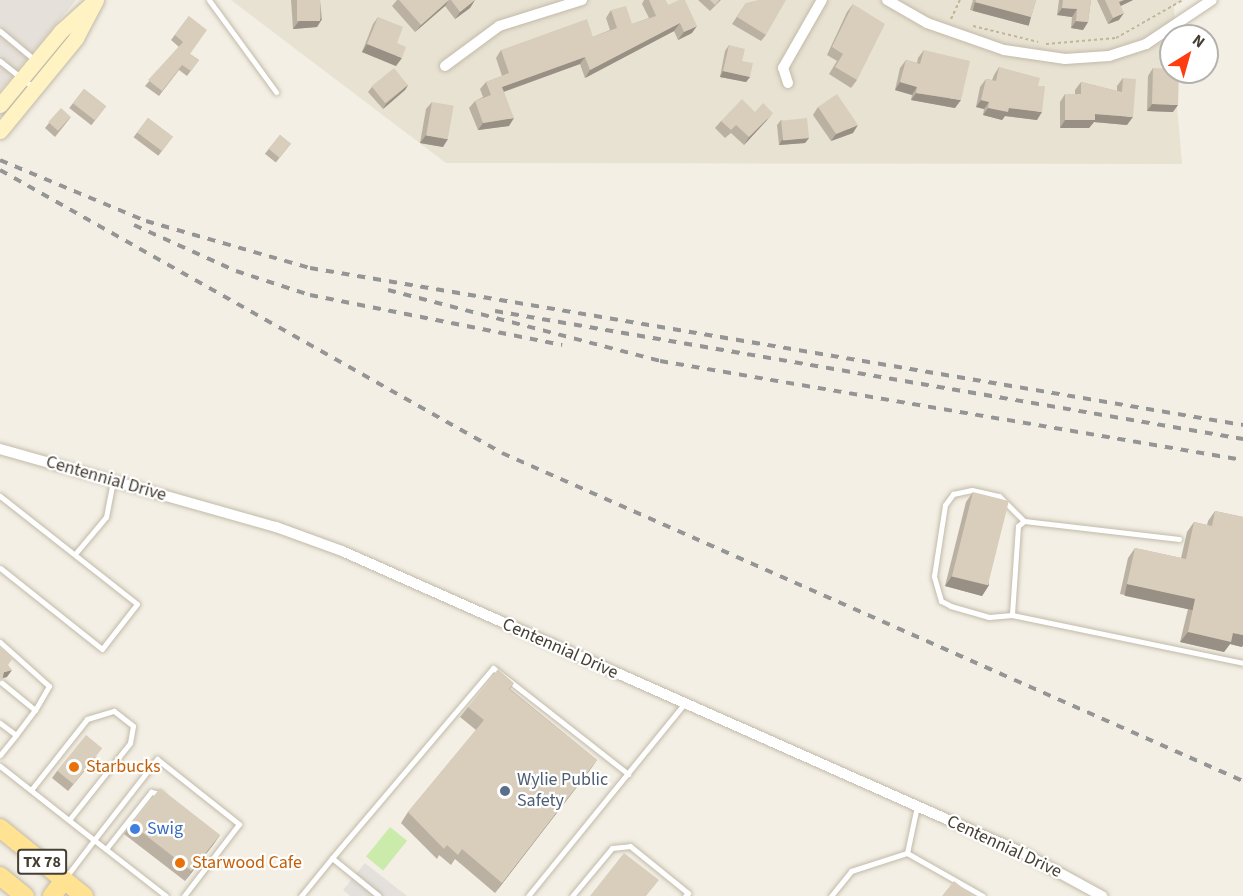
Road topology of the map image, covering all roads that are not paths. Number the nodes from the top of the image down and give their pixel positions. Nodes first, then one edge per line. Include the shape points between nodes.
1 (95, 0) edge
2 (208, 0) edge
3 (582, 0) edge
4 (822, 0) edge
5 (887, 0) edge
6 (1212, 0) edge
7 (0, 31) edge
8 (0, 61) edge
9 (36, 61) junction
10 (446, 66) dead end
11 (49, 71) junction
12 (22, 79) junction
13 (788, 83) dead end
14 (34, 89) junction
15 (276, 92) dead end
16 (0, 105) edge
17 (0, 131) edge
18 (0, 449) edge
19 (113, 480) junction
20 (0, 496) edge
21 (1024, 521) junction
22 (1179, 539) dead end
23 (75, 554) junction
24 (0, 568) edge
25 (1012, 615) junction
26 (0, 642) edge
27 (1243, 663) edge
28 (2, 683) edge
29 (684, 704) junction
30 (35, 710) junction
31 (0, 723) edge
32 (16, 735) junction
33 (0, 755) edge
34 (0, 766) edge
35 (628, 774) junction
36 (31, 790) junction
37 (168, 800) edge
38 (917, 806) junction
39 (69, 820) junction
40 (0, 828) edge
41 (214, 837) edge
42 (94, 840) junction
43 (224, 844) junction
44 (106, 849) junction
45 (907, 853) junction
46 (332, 858) junction
47 (0, 876) edge
48 (64, 880) junction
49 (689, 895) edge
50 (25, 896) edge
51 (51, 896) edge
52 (84, 896) edge
53 (166, 896) edge
54 (184, 896) edge
55 (301, 896) edge
56 (379, 896) edge
57 (528, 896) edge
58 (572, 896) edge
59 (831, 896) edge
60 (983, 896) edge
61 (1102, 896) edge

1 - 9 street
1 - 11 street via 76,38
2 - 15 lane
3 - 10 street via 499,26
4 - 13 street via 783,68
5 - 6 street via 927,22 1004,50 1065,59 1109,56 1146,44
7 - 9 lane
8 - 12 lane
9 - 11 lane
9 - 12 street
11 - 14 street
12 - 14 lane
12 - 16 street
14 - 17 street
18 - 19 street, Centennial Drive
19 - 23 lane via 106,517
19 - 29 street, Centennial Drive via 342,551
20 - 23 lane
21 - 22 lane
21 - 25 lane via 1018,526
21 - 25 lane via 999,496 972,490 953,494 945,505 934,576 941,601 951,606 989,617
23 - 24 lane via 137,604 102,649
25 - 27 lane
26 - 30 lane via 49,686
28 - 30 lane
29 - 35 lane
29 - 38 street, Centennial Drive
30 - 32 lane
31 - 32 lane
32 - 33 lane
34 - 36 lane
35 - 46 lane via 494,668
35 - 57 lane
36 - 39 lane
36 - 39 lane via 87,719 114,711 133,726 130,742
37 - 44 lane via 151,792
38 - 45 lane
38 - 61 street, Centennial Drive via 1025,854
39 - 42 lane
40 - 48 main road, TX 78
41 - 43 lane
42 - 43 lane via 157,759 239,824
42 - 44 lane
42 - 48 lane
43 - 54 lane
44 - 53 lane
45 - 59 lane via 851,872
45 - 60 lane
46 - 55 lane
46 - 56 lane
47 - 50 main road, TX 78
48 - 51 main road
48 - 52 main road, TX 78
49 - 58 lane via 630,846 612,848

